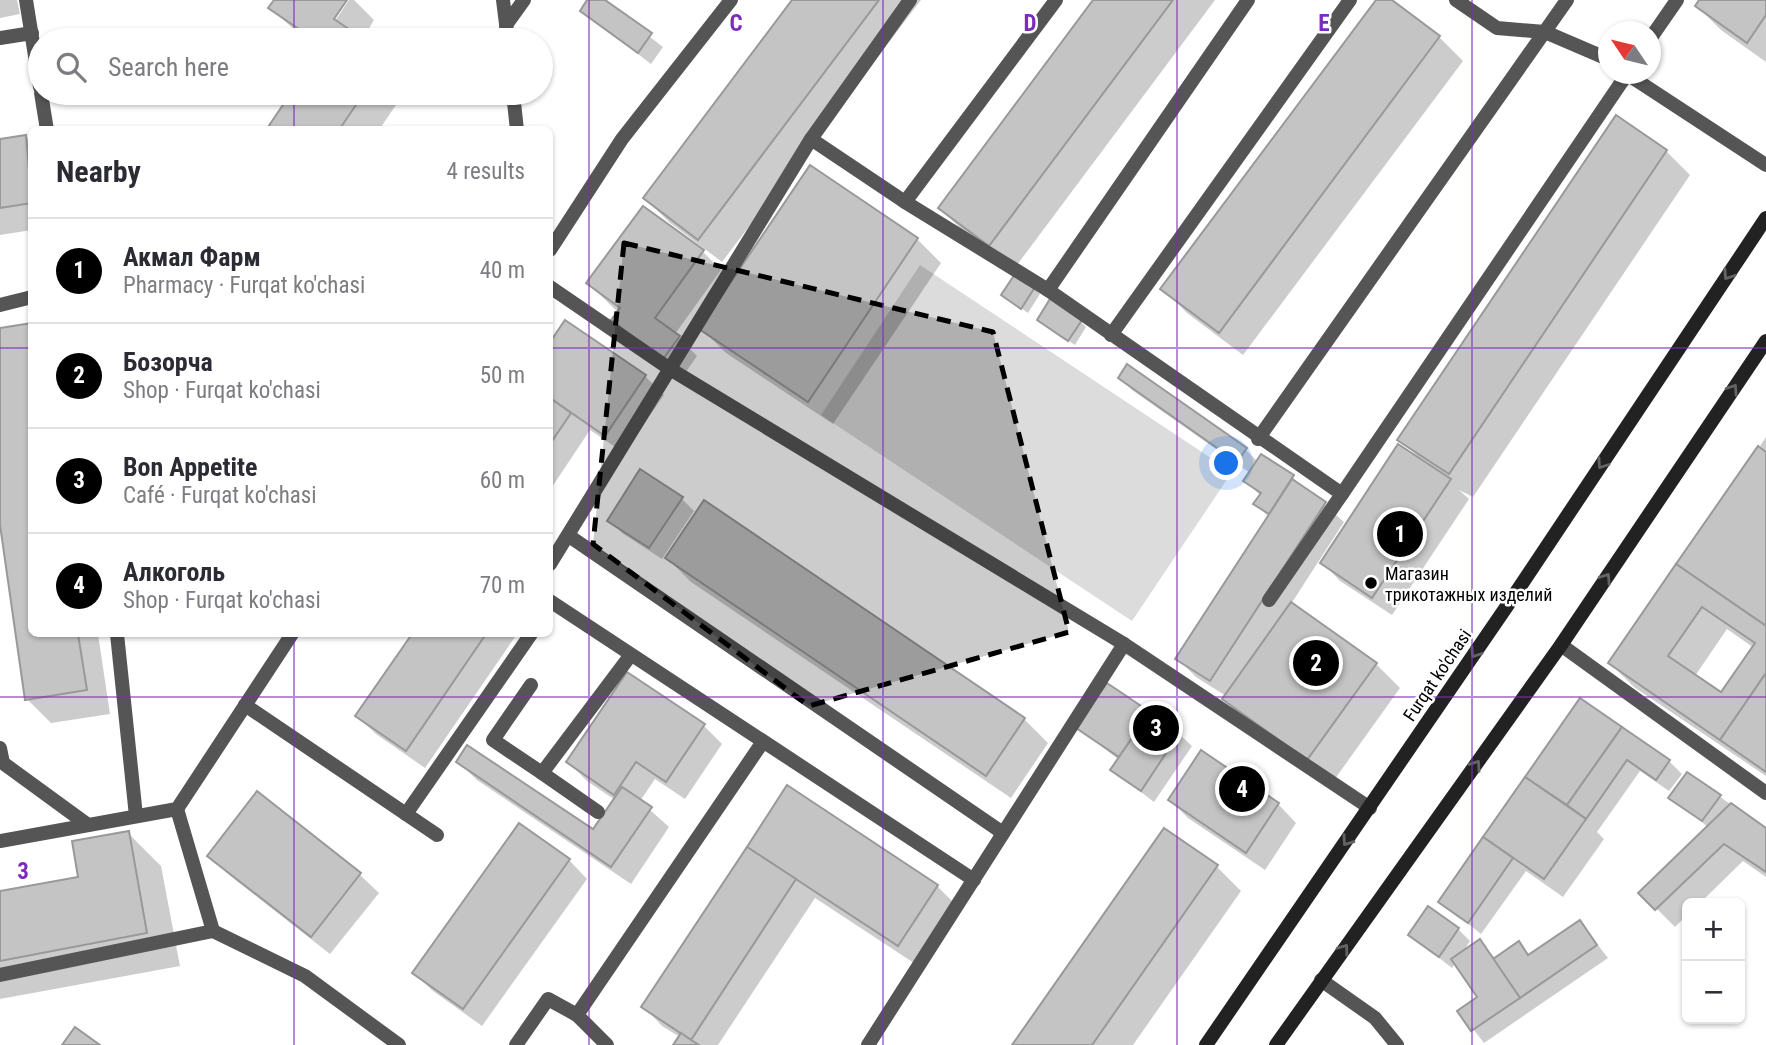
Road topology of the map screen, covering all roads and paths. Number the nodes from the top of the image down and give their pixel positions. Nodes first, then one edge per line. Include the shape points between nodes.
1 (26, 0) edge
2 (502, 0) edge
3 (524, 0) edge
4 (731, 0) edge
5 (910, 0) edge
6 (1056, 0) edge
7 (1248, 0) edge
8 (1350, 0) edge
9 (1456, 0) edge
10 (1567, 0) edge
11 (1677, 0) edge
12 (1661, 23) edge
13 (506, 25) junction
14 (31, 28) edge
15 (506, 28) edge
16 (1545, 32) junction
17 (28, 34) edge
18 (0, 38) edge
19 (1598, 55) edge
20 (1620, 84) edge
21 (1642, 84) edge
22 (43, 105) edge
23 (514, 105) edge
24 (46, 126) edge
25 (517, 126) edge
26 (811, 139) junction
27 (1766, 165) edge
28 (905, 202) junction
29 (1766, 218) edge
30 (553, 245) edge
31 (553, 289) edge
32 (1048, 290) junction
33 (28, 298) edge
34 (0, 305) edge
35 (1111, 335) junction
36 (1766, 341) edge
37 (670, 369) junction
38 (1258, 439) junction
39 (1342, 494) junction
40 (569, 536) junction
41 (553, 560) edge
42 (1269, 600) dead end
43 (553, 603) edge
44 (117, 637) edge
45 (290, 637) edge
46 (529, 637) edge
47 (1124, 644) junction
48 (1561, 645) junction
49 (630, 656) junction
50 (531, 685) dead end
51 (245, 705) junction
52 (762, 743) junction
53 (0, 748) edge
54 (542, 773) junction
55 (1766, 793) edge
56 (177, 808) junction
57 (1370, 808) junction
58 (598, 812) dead end
59 (406, 814) junction
60 (136, 816) junction
61 (88, 825) junction
62 (1003, 834) junction
63 (437, 835) dead end
64 (0, 841) edge
65 (974, 880) junction
66 (213, 931) junction
67 (0, 975) edge
68 (1321, 981) junction
69 (577, 1015) junction
70 (399, 1045) edge
71 (516, 1045) edge
72 (607, 1045) edge
73 (868, 1045) edge
74 (1206, 1045) edge
75 (1276, 1045) edge
76 (1397, 1045) edge

1 - 14 street
2 - 13 street
3 - 13 street
4 - 30 street via 622,139
5 - 26 street
6 - 28 street
7 - 32 street
8 - 35 street
9 - 16 street via 1497,28
10 - 16 street
11 - 12 street
13 - 15 street
16 - 19 street
16 - 38 street
17 - 18 street
20 - 39 street
21 - 27 street
22 - 24 street
23 - 25 street
26 - 28 street
26 - 37 street
28 - 32 street
29 -> 57 main road, Furqat ko'chasi
31 - 37 street
32 - 35 street
33 - 34 street
35 - 38 street
48 -> 36 main road
37 - 40 street
37 - 47 street
38 - 39 street
39 - 42 street
40 - 41 street
40 - 62 street
43 - 49 street
44 - 60 street
45 - 51 street
46 - 59 street
47 - 57 street
47 - 62 street
48 - 55 street
68 -> 48 main road
49 - 52 street
49 - 54 street
50 - 54 street via 493,740
51 - 56 street
51 - 59 street
52 - 65 street
52 - 69 street
53 - 61 street via 3,763
54 - 58 street
56 - 60 street
56 - 66 street
57 -> 74 main road, Furqat ko'chasi
59 - 63 street
60 - 61 street
61 - 64 street
62 - 65 street
65 - 73 street
66 - 67 street
66 - 70 street via 305,976
68 - 75 main road
68 - 76 street via 1375,1018
69 - 71 street via 548,999
69 - 72 street

